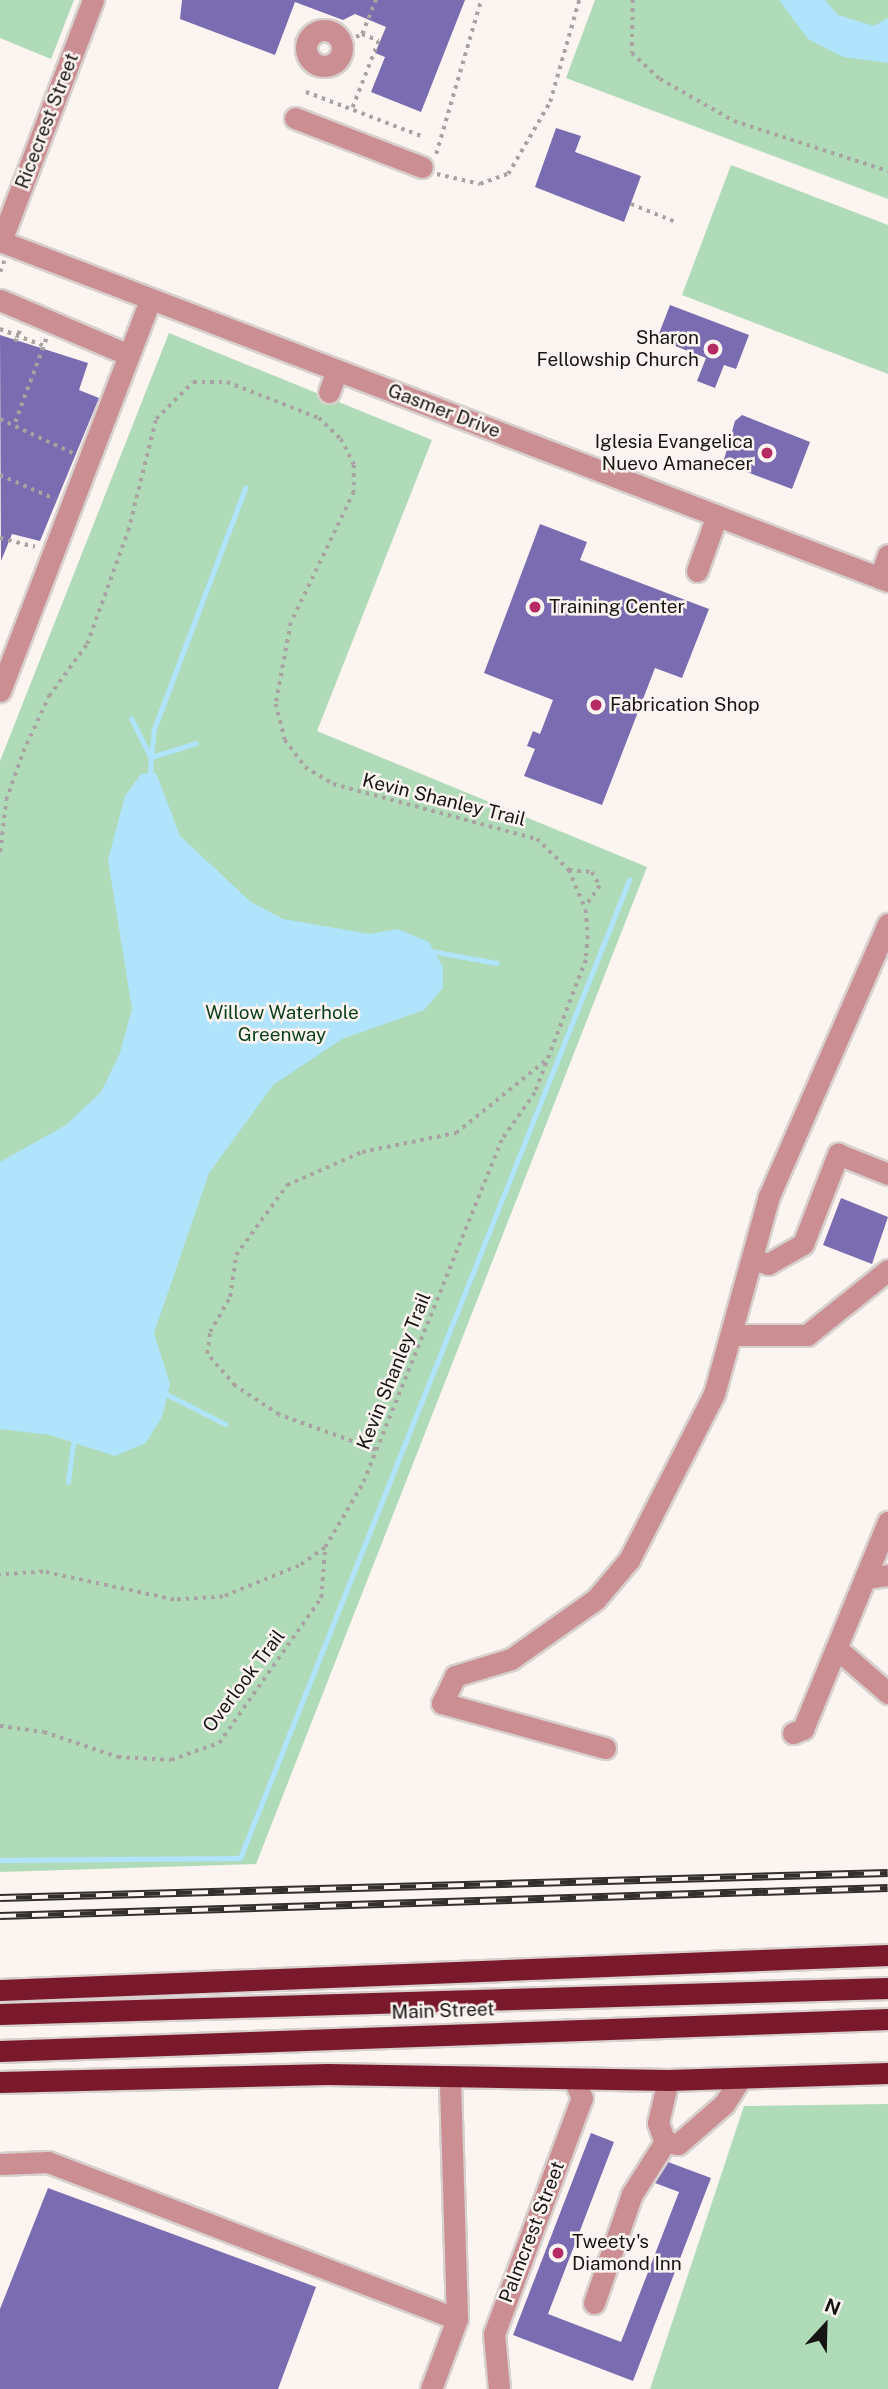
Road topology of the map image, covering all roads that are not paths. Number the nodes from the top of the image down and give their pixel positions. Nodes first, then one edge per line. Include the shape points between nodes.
1 (93, 0) edge
2 (301, 40) dead end
3 (341, 45) road end
4 (295, 118) dead end
5 (428, 165) road end
6 (1, 241) edge
7 (0, 300) edge
8 (150, 300) junction
9 (129, 355) junction
10 (337, 370) junction
11 (329, 392) dead end
12 (717, 515) junction
13 (888, 555) edge
14 (697, 571) dead end
15 (884, 579) edge
16 (0, 691) edge
17 (888, 924) edge
18 (888, 1174) edge
19 (752, 1259) junction
20 (888, 1270) edge
21 (731, 1335) junction
22 (888, 1522) edge
23 (888, 1575) edge
24 (865, 1578) junction
25 (836, 1648) junction
26 (887, 1694) edge
27 (793, 1733) dead end
28 (605, 1748) dead end
29 (888, 1955) edge
30 (888, 1988) edge
31 (0, 1990) edge
32 (0, 2014) edge
33 (888, 2019) edge
34 (0, 2051) edge
35 (888, 2073) edge
36 (450, 2076) junction
37 (741, 2078) junction
38 (574, 2079) junction
39 (668, 2080) junction
40 (0, 2082) edge
41 (665, 2142) junction
42 (0, 2164) edge
43 (594, 2303) dead end
44 (457, 2319) junction
45 (430, 2389) edge
46 (499, 2389) edge

1 - 6 street, Ricecrest Street
2 - 3 street via 309,57 323,66 338,58
4 - 5 street
6 - 8 street, Gasmer Drive
7 - 9 street
8 - 9 street
8 - 10 street, Gasmer Drive
9 - 16 street
10 - 11 street
10 - 12 street, Gasmer Drive
12 - 14 street
12 - 15 street, Gasmer Drive
13 - 15 street
17 - 19 street via 769,1196
18 - 19 street via 838,1154 803,1244 768,1264
19 - 21 street
20 - 21 street via 807,1335
21 - 28 street via 714,1394 629,1560 596,1600 511,1659 455,1676 442,1703
22 - 24 street
23 - 24 street
24 - 25 street
25 - 26 street
25 - 27 street via 803,1730
29 - 31 highway
30 - 32 highway, Main Street
33 - 34 highway, Main Street
35 - 37 highway
36 - 38 highway
36 - 40 highway
36 - 44 street
37 - 39 highway
37 - 41 street via 724,2104 678,2144
38 - 39 highway
38 - 46 street, Palmcrest Street via 582,2098 494,2334
39 - 41 street via 659,2123
41 - 43 street via 632,2194
42 - 44 street via 48,2162
44 - 45 street

